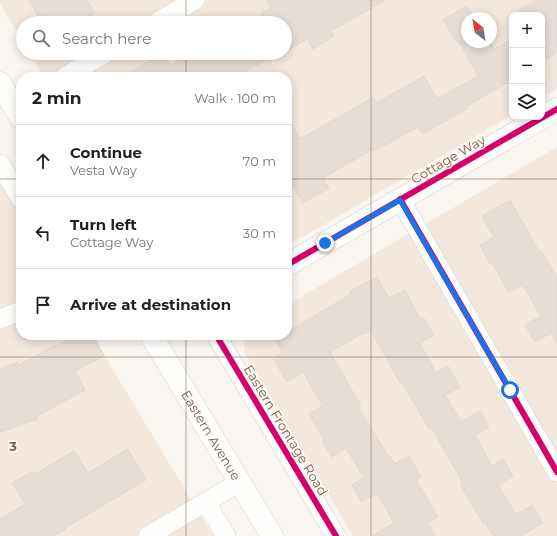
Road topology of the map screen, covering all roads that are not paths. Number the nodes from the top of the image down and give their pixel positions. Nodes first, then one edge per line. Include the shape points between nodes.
1 (195, 0) edge
2 (168, 16) edge
3 (93, 60) edge
4 (73, 72) edge
5 (0, 83) edge
6 (16, 105) edge
7 (557, 109) edge
8 (0, 164) edge
9 (16, 191) edge
10 (400, 200) junction
11 (292, 262) edge
12 (16, 313) edge
13 (0, 319) edge
14 (160, 340) edge
15 (219, 340) edge
16 (557, 472) edge
17 (240, 482) junction
18 (206, 502) junction
19 (148, 536) edge
20 (226, 536) edge
21 (272, 536) edge
22 (336, 536) edge

1 - 2 street
3 - 4 street
5 - 6 street
7 - 10 street, Cottage Way
8 - 9 street
10 - 11 street, Cottage Way
10 - 16 street
12 - 13 street
14 - 17 street, Eastern Avenue
15 - 22 street, Eastern Frontage Road
17 - 18 street
17 - 21 street, Eastern Avenue
18 - 19 street
18 - 20 street

